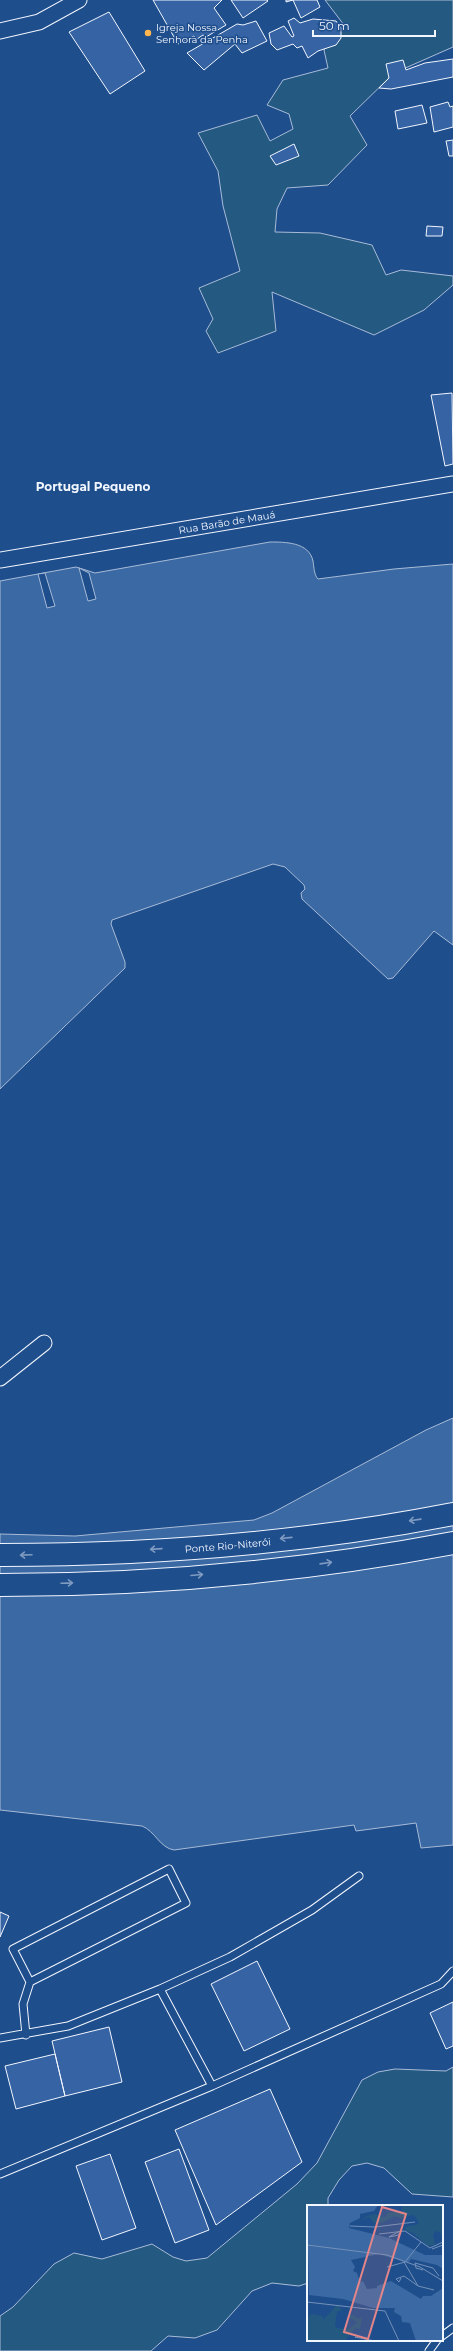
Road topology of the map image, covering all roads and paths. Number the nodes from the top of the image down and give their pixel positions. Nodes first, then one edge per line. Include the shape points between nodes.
1 (79, 0) edge
2 (1, 29) edge
3 (453, 484) edge
4 (0, 560) edge
5 (44, 1343) dead end
6 (0, 1378) edge
7 (453, 1514) edge
8 (453, 1543) edge
9 (0, 1555) edge
10 (0, 1585) edge
11 (359, 1876) dead end
12 (453, 1972) edge
13 (30, 1982) junction
14 (160, 1989) junction
15 (26, 2034) junction
16 (0, 2038) edge
17 (212, 2086) junction
18 (0, 2174) edge
19 (453, 2328) edge
20 (443, 2335) edge
21 (436, 2341) edge
22 (429, 2351) edge

1 - 2 street via 39,22
3 - 4 street, Rua Barão de Mauá
5 - 6 street
7 -> 9 highway, Ponte Rio-Niterói via 312,1536 217,1545 121,1552
10 -> 8 highway via 116,1582 300,1566
11 - 14 lane via 312,1910 230,1957
12 - 17 lane via 441,1984
13 - 13 lane via 186,1903 169,1870 13,1949
13 - 15 lane via 23,2004
14 - 15 lane via 68,2026
14 - 17 lane
15 - 16 lane
17 - 18 lane
19 - 20 lane
21 - 22 lane

